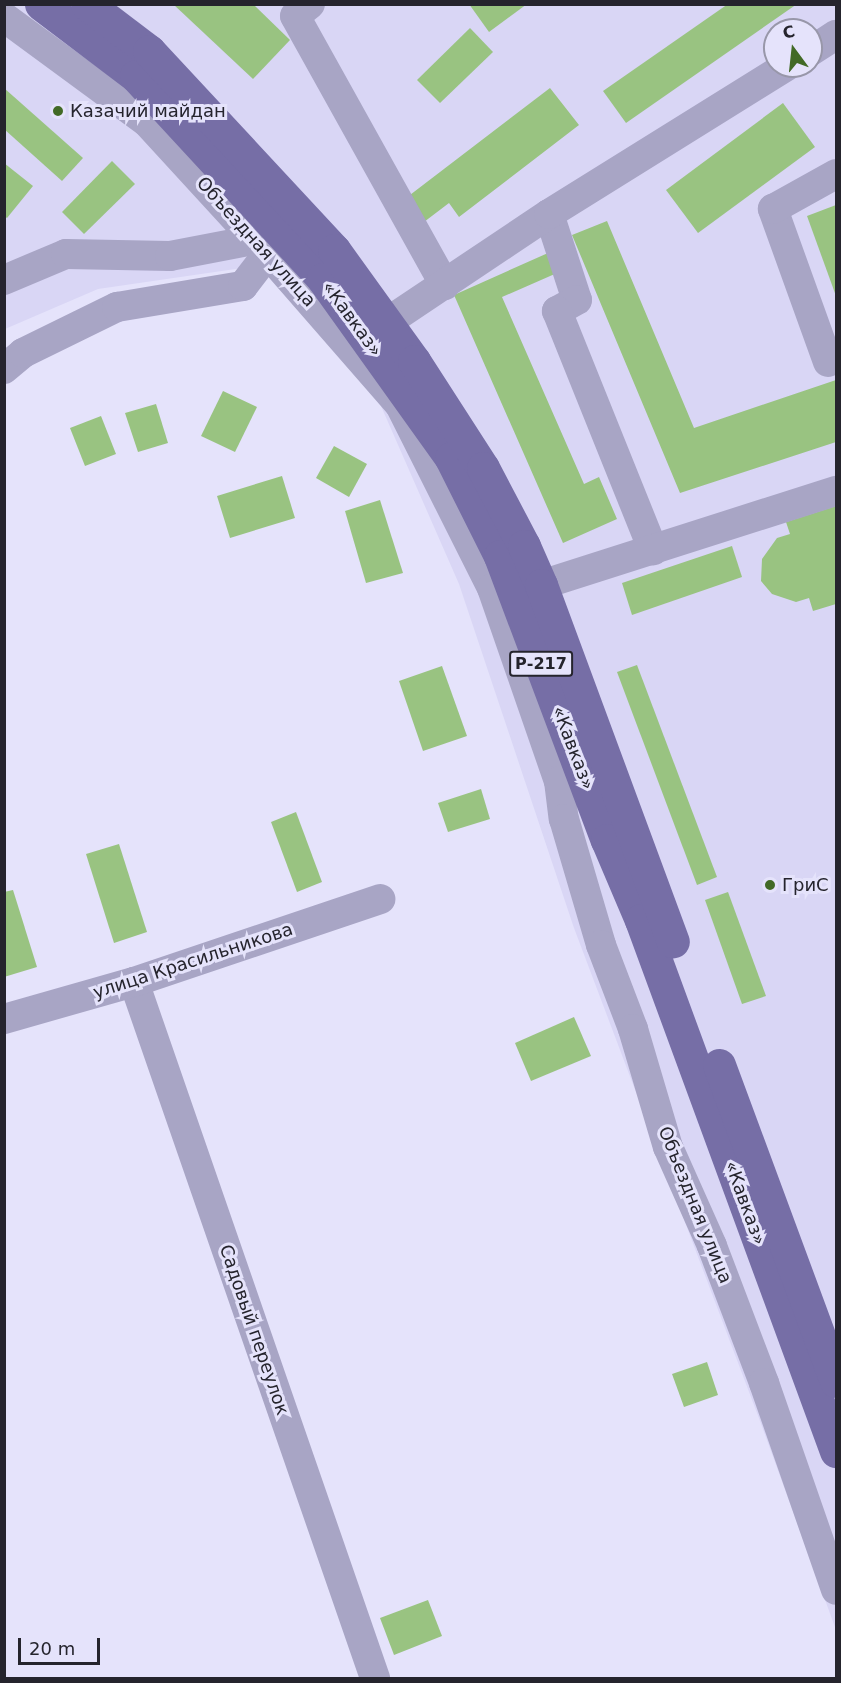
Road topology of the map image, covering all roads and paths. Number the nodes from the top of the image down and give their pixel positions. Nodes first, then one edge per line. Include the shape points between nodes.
1 (40, 4) edge
2 (87, 4) edge
3 (296, 8) edge
4 (4, 16) edge
5 (837, 35) edge
6 (823, 44) edge
7 (768, 78) edge
8 (837, 174) edge
9 (549, 214) junction
10 (269, 243) junction
11 (5, 280) edge
12 (445, 285) junction
13 (386, 323) junction
14 (828, 362) dead end
15 (4, 369) edge
16 (837, 491) edge
17 (653, 550) junction
18 (527, 590) junction
19 (568, 771) junction
20 (380, 899) dead end
21 (134, 982) junction
22 (4, 1019) edge
23 (837, 1381) edge
24 (837, 1451) edge
25 (837, 1590) edge
26 (375, 1678) edge

1 - 10 main road, «Кавказ» / Р-217 via 136,76
2 - 13 main road, «Кавказ» / Р-217 via 149,51 334,250
3 - 12 street
4 - 10 street, Объездная улица via 147,122
5 - 6 street
7 - 9 street
8 - 14 street via 773,209
9 - 12 street
9 - 17 street via 577,300 557,312
10 - 11 street via 170,256 66,254
10 - 15 street via 243,286 117,307 23,353
10 - 18 main road, «Кавказ» / Р-217 via 323,279 451,458 500,556
10 - 19 street, Объездная улица via 400,405 492,588
12 - 13 street
13 - 18 main road, «Кавказ» / Р-217 via 483,468 524,546
16 - 17 street
17 - 18 street
18 - 19 main road, «Кавказ» / Р-217
18 - 23 main road, «Кавказ» / Р-217
19 - 24 main road, «Кавказ» / Р-217 via 607,840 645,931
19 - 25 street, Объездная улица via 564,819 600,945 633,1029 668,1147 712,1246
20 - 21 street, улица Красильникова
21 - 22 street, улица Красильникова
21 - 26 street, Садовый переулок

